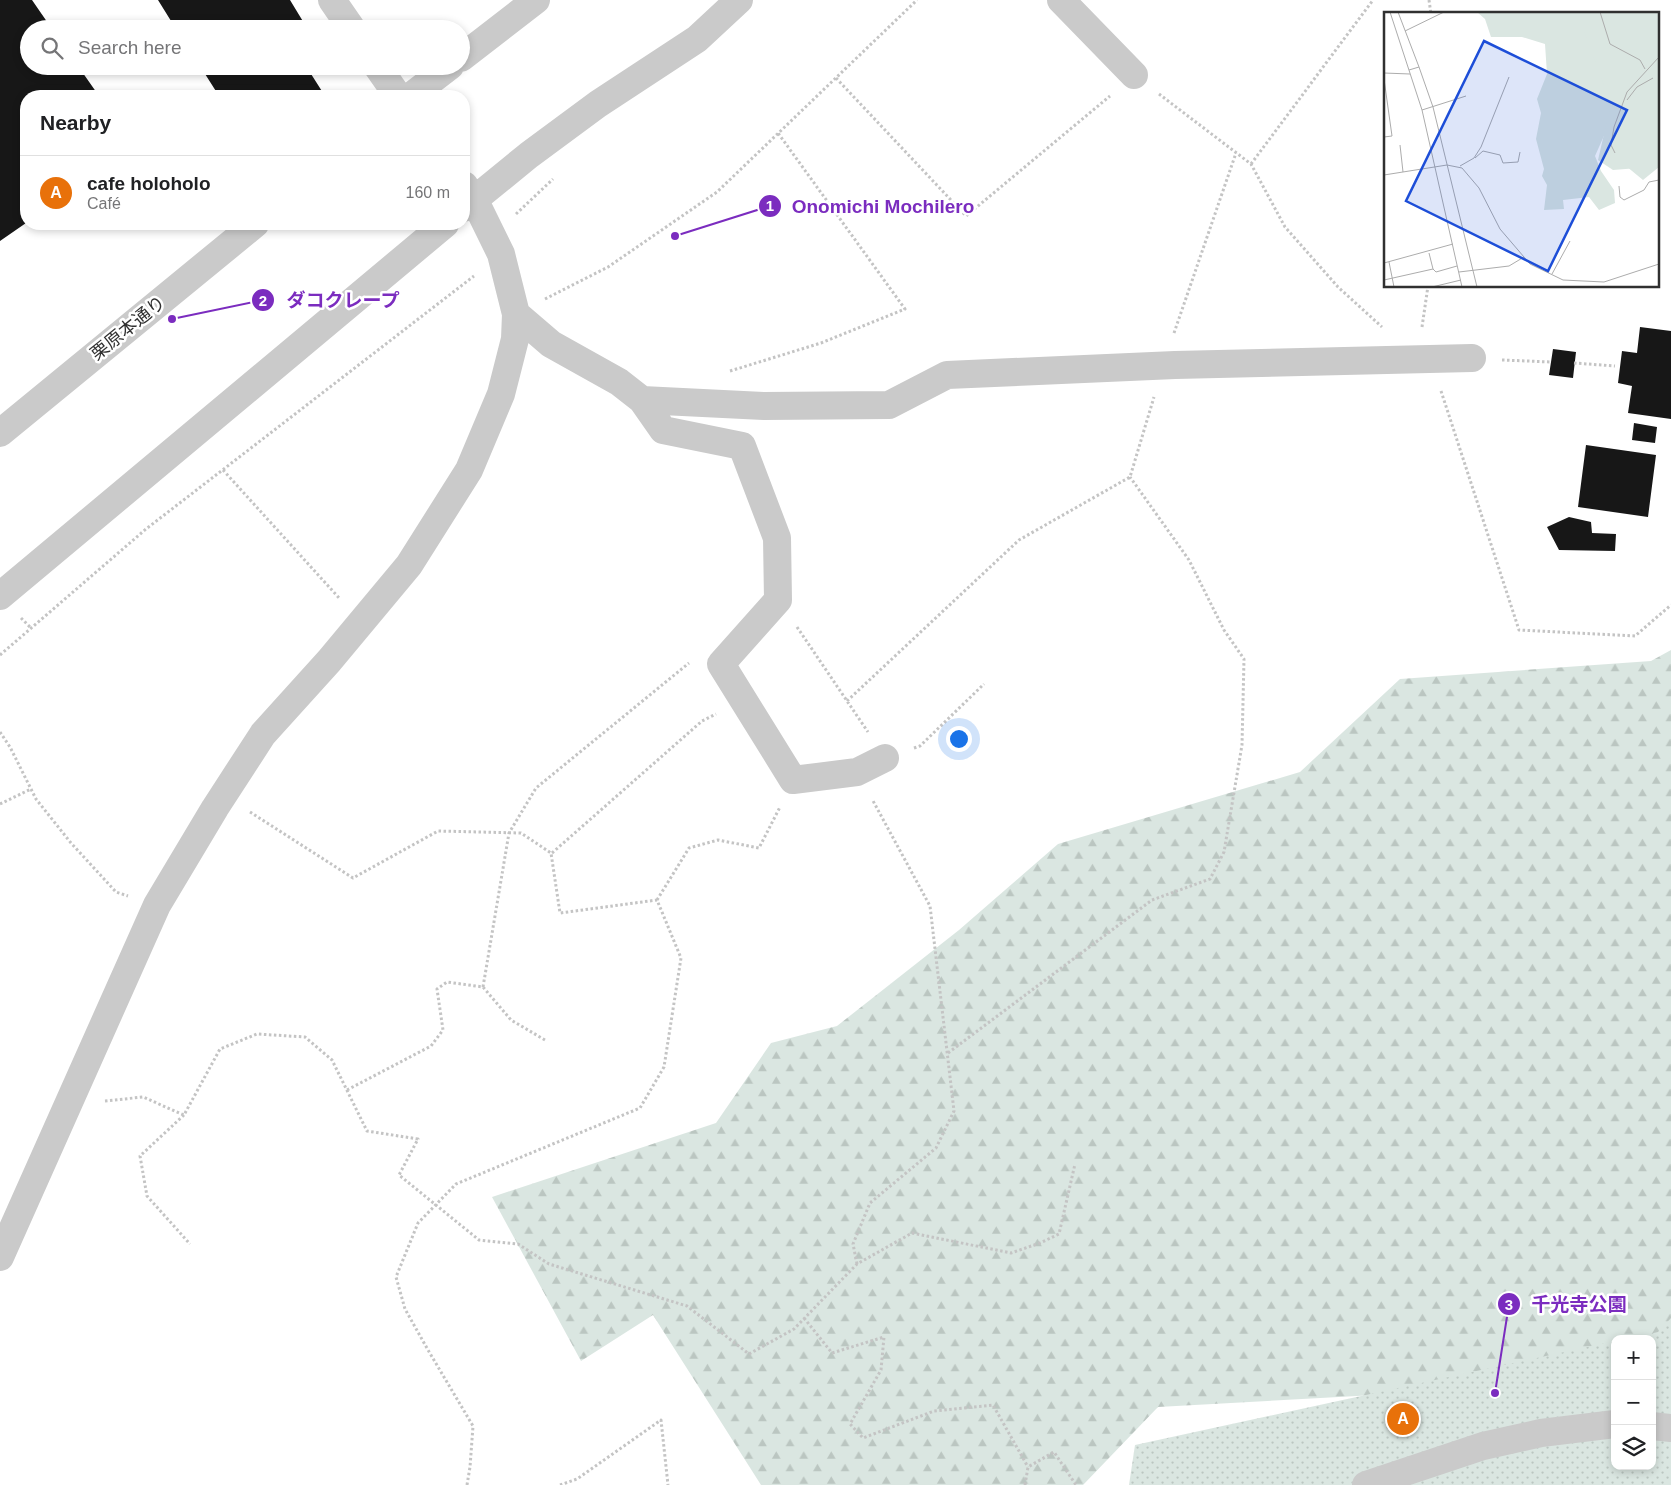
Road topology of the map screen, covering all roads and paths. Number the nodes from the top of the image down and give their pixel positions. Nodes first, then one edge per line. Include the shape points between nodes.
1 (332, 0) edge
2 (536, 0) edge
3 (740, 0) edge
4 (917, 0) edge
5 (1061, 0) edge
6 (1372, 0) edge
7 (346, 20) edge
8 (470, 51) edge
9 (383, 75) edge
10 (438, 75) edge
11 (1134, 75) junction
12 (836, 78) junction
13 (394, 90) edge
14 (419, 90) edge
15 (778, 133) junction
16 (1236, 152) junction
17 (1251, 164) junction
18 (470, 195) edge
19 (470, 202) edge
20 (248, 230) edge
21 (438, 230) edge
22 (501, 254) junction
23 (1428, 288) edge
24 (516, 314) junction
25 (1472, 358) joint
26 (1418, 360) junction
27 (1551, 362) dead end
28 (1574, 364) dead end
29 (1163, 365) junction
30 (1615, 366) dead end
31 (727, 372) dead end
32 (642, 400) junction
33 (0, 433) edge
34 (223, 470) junction
35 (1130, 477) junction
36 (0, 596) edge
37 (778, 600) junction
38 (1671, 605) edge
39 (361, 622) junction
40 (0, 655) edge
41 (721, 664) junction
42 (984, 684) dead end
43 (744, 701) junction
44 (847, 701) junction
45 (0, 732) edge
46 (885, 758) junction
47 (857, 772) junction
48 (793, 780) junction
49 (31, 789) junction
50 (223, 794) junction
51 (0, 804) edge
52 (508, 833) junction
53 (551, 854) junction
54 (656, 900) junction
55 (157, 905) junction
56 (483, 987) junction
57 (545, 1040) dead end
58 (948, 1053) junction
59 (347, 1090) junction
60 (67, 1105) junction
61 (184, 1115) junction
62 (1075, 1164) dead end
63 (436, 1204) junction
64 (7, 1220) edge
65 (190, 1244) dead end
66 (0, 1256) edge
67 (857, 1264) junction
68 (804, 1318) junction
69 (1611, 1424) edge
70 (1656, 1426) edge
71 (1671, 1428) edge
72 (1028, 1466) junction
73 (467, 1485) edge
74 (560, 1485) edge
75 (668, 1485) edge
76 (1025, 1485) edge
77 (1076, 1485) edge
78 (1366, 1485) edge

1 - 7 street
2 - 8 street
3 - 18 street via 697,39
4 - 12 path
5 - 11 street
6 - 17 path
9 - 13 street
10 - 14 street
11 - 12 path via 966,216
11 - 16 path
12 - 15 path
15 - 24 path via 717,192 608,267
15 - 31 path via 905,308 821,343
16 - 17 path
16 - 29 path
17 - 26 path via 1286,227 1338,287
19 - 22 street
20 - 33 street, 栗原本通り
21 - 36 street
22 - 24 street
22 - 34 path
23 - 26 path
24 - 32 street via 551,344 619,382
24 - 39 street via 515,339 501,394 469,470 410,565
25 - 26 street
25 - 27 path
26 - 29 street
26 - 38 path via 1436,374 1519,630 1635,636
28 - 30 path
29 - 32 street via 947,375 890,405 764,406
29 - 35 path
32 - 37 street via 663,430 742,446 777,538
34 - 39 path
34 - 40 path via 146,529
35 - 44 path via 1019,540
35 - 58 path via 1189,560 1224,630 1244,659 1242,744 1224,852 1210,879 1152,900
37 - 41 street
37 - 44 path
39 - 50 street via 263,734
41 - 43 street
41 - 52 path via 692,661 536,788
42 - 46 path via 920,746
43 - 48 street
43 - 53 path via 702,721
44 - 46 path
45 - 49 path
46 - 47 street
47 - 48 street
47 - 58 path via 930,906
48 - 54 path via 759,848 718,840 689,848
49 - 51 path
49 - 55 path via 36,800 71,843 116,892
50 - 52 path via 352,878 438,832
50 - 55 street
52 - 53 path via 521,833
52 - 56 path
53 - 54 path via 560,913
54 - 63 path via 681,958 664,1067 640,1108 456,1184
55 - 60 street
56 - 57 path via 512,1020
56 - 59 path via 447,982 438,989 443,1030 431,1046
58 - 67 path via 954,1111 936,1148 870,1202 853,1244
59 - 61 path via 332,1060 305,1037 257,1034 220,1049
59 - 63 path via 367,1131 418,1139 399,1175
60 - 61 path via 143,1097
60 - 64 street
61 - 65 path via 140,1156 147,1196
62 - 67 path via 1059,1234 1040,1243 1011,1253 912,1233
63 - 68 path via 479,1240 518,1244 549,1264 686,1306 749,1354 794,1329
63 - 73 path via 418,1223 396,1277 405,1309 473,1426
64 - 66 street
67 - 68 path
68 - 72 path via 832,1353 884,1337 882,1370 850,1424 863,1438 934,1411 993,1405
69 - 78 street via 1541,1433 1483,1446
70 - 71 street
72 - 76 path
72 - 77 path via 1054,1452
74 - 75 path via 577,1479 661,1420

